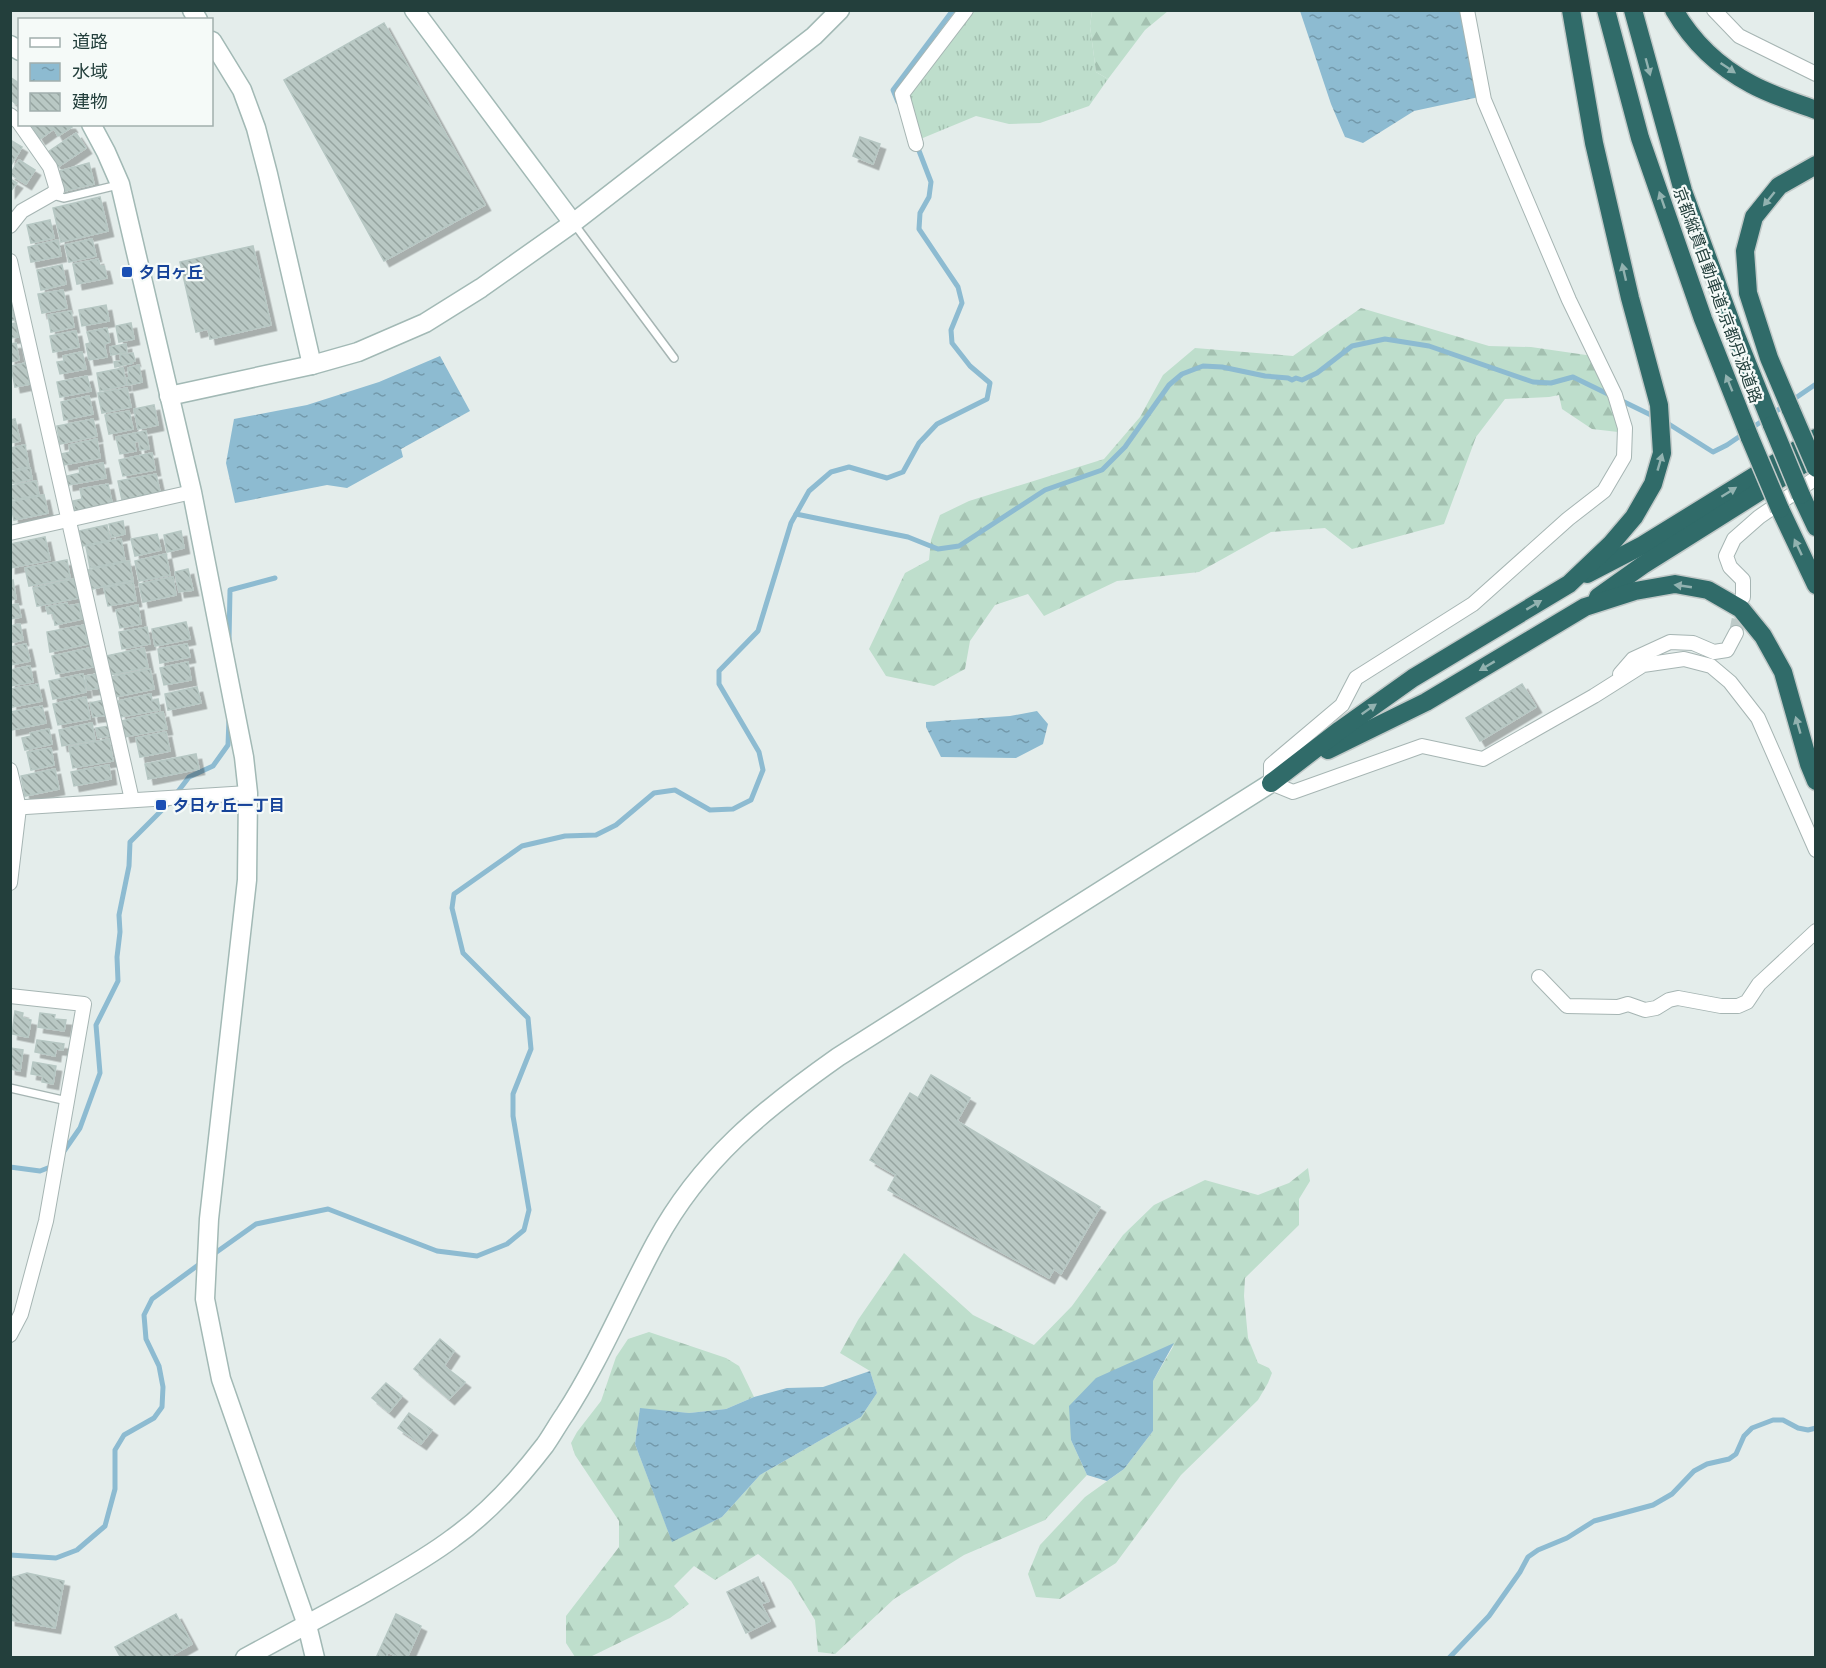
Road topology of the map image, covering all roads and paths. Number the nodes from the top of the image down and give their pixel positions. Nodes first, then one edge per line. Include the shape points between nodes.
1 (414, 10) edge
2 (840, 10) edge
3 (966, 10) edge
4 (1467, 10) edge
5 (1571, 10) edge
6 (1606, 10) edge
7 (1633, 10) edge
8 (1674, 10) edge
9 (1714, 10) edge
10 (213, 43) edge
11 (1815, 74) edge
12 (1815, 110) edge
13 (21, 126) edge
14 (92, 126) edge
15 (916, 144) dead end
16 (1815, 165) edge
17 (120, 184) junction
18 (52, 194) junction
19 (573, 223) junction
20 (10, 226) edge
21 (10, 261) edge
22 (674, 358) dead end
23 (312, 365) junction
24 (169, 396) junction
25 (1815, 438) edge
26 (1815, 456) edge
27 (1815, 468) edge
28 (1815, 478) edge
29 (192, 492) junction
30 (69, 520) junction
31 (1815, 527) edge
32 (10, 533) edge
33 (1569, 584) junction
34 (1815, 585) edge
35 (1743, 597) tunnel mouth
36 (1585, 607) junction
37 (1736, 633) tunnel mouth
38 (1611, 685) junction
39 (10, 770) edge
40 (1289, 770) junction
41 (1815, 781) edge
42 (1271, 783) junction
43 (248, 793) junction
44 (132, 800) junction
45 (15, 808) edge
46 (1815, 850) edge
47 (10, 883) edge
48 (1815, 931) edge
49 (1539, 977) dead end
50 (10, 996) edge
51 (10, 1088) edge
52 (67, 1101) junction
53 (10, 1335) edge
54 (307, 1625) junction
55 (245, 1658) edge
56 (315, 1658) edge

1 - 19 street
2 - 19 street via 814,36
3 - 15 street via 902,94
4 - 42 street via 1484,100 1569,300 1615,396 1625,428 1624,458 1604,491 1473,604 1356,678 1342,705 1271,765
33 -> 5 highway via 1634,517 1653,484 1662,453 1659,405 1594,143
34 -> 6 highway, 京都縦貫自動車道;京都丹波道路, bridge via 1703,319 1640,138
7 -> 31 highway, 京都縦貫自動車道;京都丹波道路, bridge via 1683,191 1735,333
8 -> 12 highway via 1715,60 1750,84
9 - 11 street via 1739,36
10 - 23 street via 242,90 256,128
13 - 18 street via 50,167 57,190
14 - 17 street
16 -> 27 highway, bridge via 1779,186 1754,217 1745,251 1748,293 1769,358
17 - 18 lane via 64,198
17 - 24 street
18 - 20 street via 22,210
19 - 22 lane
19 - 23 street via 425,323 358,352
21 - 30 street
23 - 24 street
24 - 29 street
33 -> 25 highway via 1643,545
26 - 36 highway via 1643,565
28 - 35 street via 1734,539 1726,556 1730,567 1743,580
29 - 30 street
29 - 43 street
30 - 32 street
30 - 44 street
40 -> 33 highway via 1413,678
36 -> 40 highway via 1426,702
41 -> 36 highway via 1783,672 1763,636 1741,609 1708,590 1675,584 1635,591
37 - 38 street via 1727,650 1714,652 1693,643 1670,642 1633,659
38 - 42 street via 1483,759 1422,746 1293,792
38 - 46 street via 1643,665 1684,659 1711,666 1730,682 1758,718
39 - 45 street
40 - 42 highway
42 - 54 street via 838,1057 766,1110 731,1141 675,1210 580,1391 546,1444 502,1495 446,1543
43 - 44 street
43 - 54 street via 247,880 209,1219 205,1299 221,1379
44 - 45 street
45 - 47 street
48 - 49 street via 1758,984 1747,1002 1738,1006 1678,998 1645,1010 1628,1004 1618,1008 1568,1006
50 - 52 street via 84,1004
51 - 52 lane
52 - 53 street via 46,1221 21,1314
54 - 55 street
54 - 56 street

